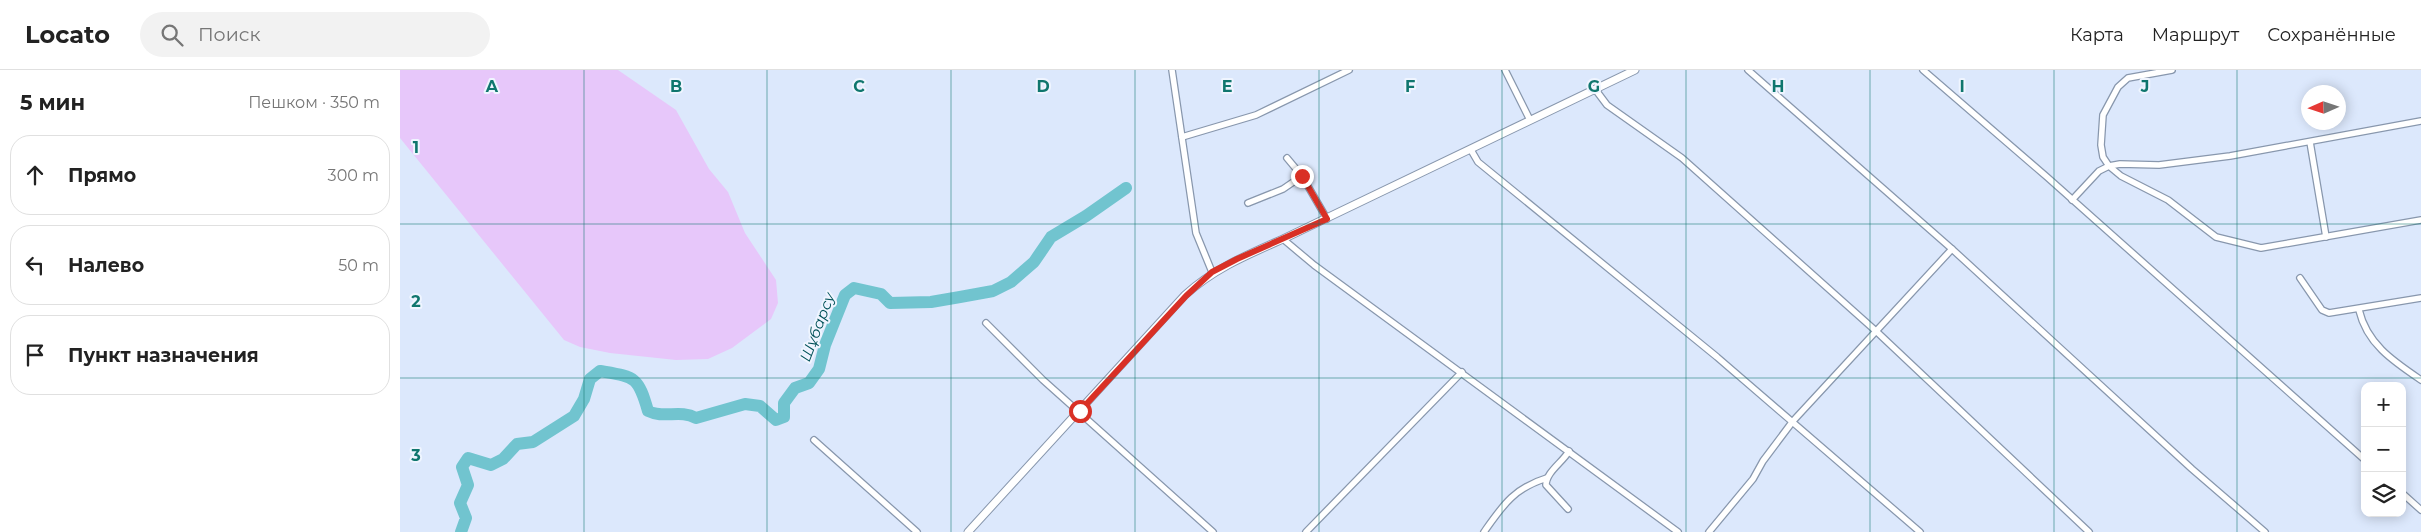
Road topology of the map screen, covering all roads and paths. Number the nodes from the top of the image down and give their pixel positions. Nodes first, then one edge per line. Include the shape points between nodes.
1 (1172, 70) edge
2 (1349, 70) edge
3 (1505, 70) edge
4 (1635, 70) edge
5 (1748, 70) edge
6 (1923, 70) edge
7 (2172, 70) edge
8 (1595, 89) junction
9 (1530, 120) junction
10 (2421, 121) edge
11 (1182, 137) junction
12 (2310, 142) junction
13 (1471, 150) junction
14 (1287, 158) dead end
15 (2109, 166) junction
16 (1302, 176) junction
17 (2072, 200) junction
18 (1248, 202) dead end
19 (1327, 219) junction
20 (2421, 220) edge
21 (2326, 237) junction
22 (1283, 240) junction
23 (1952, 249) junction
24 (1212, 272) junction
25 (2300, 278) dead end
26 (2421, 298) edge
27 (2359, 310) junction
28 (986, 323) dead end
29 (1877, 332) junction
30 (1462, 372) junction
31 (2421, 380) edge
32 (1080, 411) junction
33 (1793, 421) junction
34 (814, 440) dead end
35 (1569, 451) junction
36 (2361, 456) edge
37 (1547, 478) junction
38 (2406, 497) edge
39 (1568, 510) dead end
40 (2421, 510) edge
41 (917, 532) edge
42 (968, 532) edge
43 (1213, 532) edge
44 (1306, 532) edge
45 (1484, 532) edge
46 (1678, 532) edge
47 (1709, 532) edge
48 (1920, 532) edge
49 (2089, 532) edge
50 (2265, 532) edge

1 - 11 street
2 - 11 street via 1256,115
3 - 9 street
4 - 8 street
5 - 23 street
6 - 17 street
7 - 15 street via 2128,78 2118,87 2103,115 2101,145
8 - 9 street
8 - 29 street via 1607,105 1689,164
9 - 13 street
10 - 12 street
11 - 24 street via 1196,233
12 - 15 street via 2159,165
12 - 21 street
13 - 19 street
13 - 33 street via 1478,162
14 - 16 street
15 - 17 street via 2098,171
15 - 21 street via 2136,185 2168,200 2216,237 2261,248
16 - 18 street via 1282,189
16 - 19 street
17 - 36 street
19 - 22 street
20 - 21 street
22 - 24 street
22 - 30 street
23 - 29 street
23 - 50 street
24 - 32 street
25 - 27 street via 2322,310 2336,314
26 - 27 street
27 - 31 street via 2371,340
28 - 32 street via 1043,380
29 - 33 street
29 - 49 street
30 - 35 street
30 - 44 street
32 - 42 street
32 - 43 street
33 - 47 street via 1753,480
33 - 48 street
34 - 41 street
35 - 37 street
35 - 46 street
37 - 39 street via 1548,490
37 - 45 street via 1509,497
38 - 40 street

